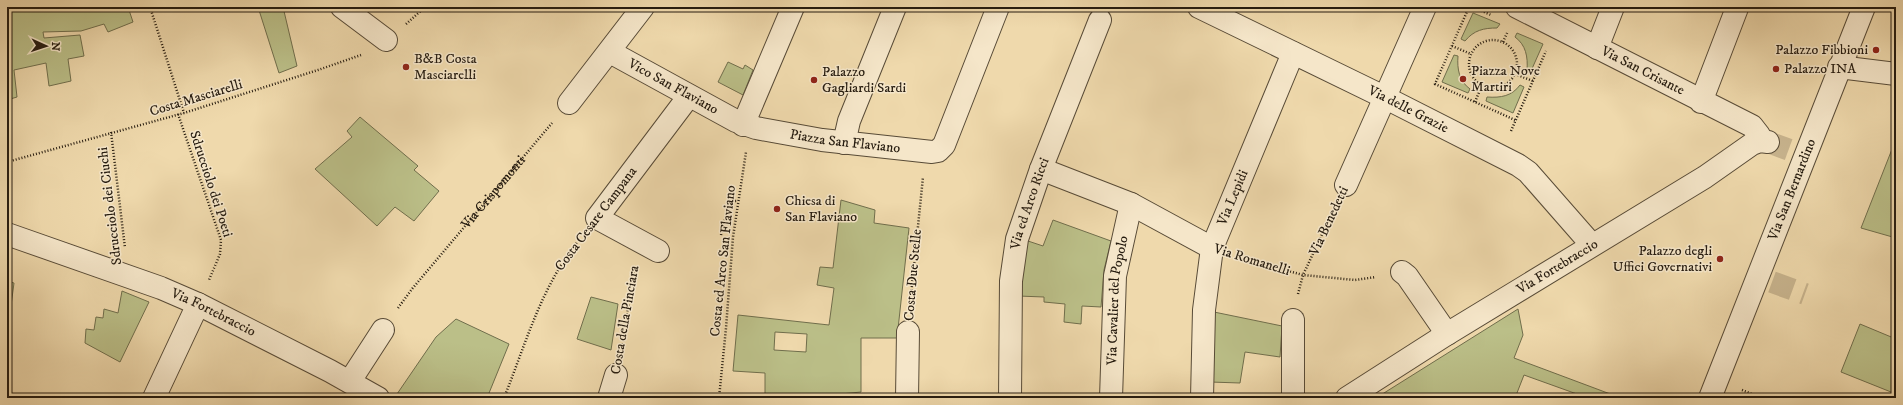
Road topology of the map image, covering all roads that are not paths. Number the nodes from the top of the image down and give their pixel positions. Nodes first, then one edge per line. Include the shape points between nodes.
1 (342, 7) edge
2 (643, 7) edge
3 (793, 7) edge
4 (895, 7) edge
5 (998, 7) edge
6 (1425, 7) edge
7 (1517, 7) edge
8 (1613, 7) edge
9 (1864, 7) edge
10 (1737, 8) edge
11 (1205, 9) edge
12 (1100, 20) dead end
13 (386, 40) road end
14 (1596, 48) junction
15 (610, 52) junction
16 (1293, 53) junction
17 (1839, 67) junction
18 (1896, 74) edge
19 (689, 96) junction
20 (1386, 98) junction
21 (1701, 102) junction
22 (569, 103) road end
23 (743, 124) junction
24 (1764, 142) joint
25 (844, 143) junction
26 (1040, 168) junction
27 (1346, 184) road end
28 (1131, 204) junction
29 (7, 234) edge
30 (1592, 245) junction
31 (649, 247) road end
32 (1212, 248) junction
33 (1402, 272) road end
34 (198, 304) junction
35 (1293, 320) road end
36 (383, 330) road end
37 (908, 332) road end
38 (1447, 334) junction
39 (616, 375) road end
40 (350, 382) junction
41 (154, 398) edge
42 (378, 398) edge
43 (609, 398) edge
44 (907, 398) edge
45 (1010, 398) edge
46 (1111, 398) edge
47 (1202, 398) edge
48 (1293, 398) edge
49 (1348, 398) edge
50 (1710, 398) edge

1 - 13 street
2 - 15 street
3 - 23 street
4 - 25 street via 849,121
5 - 25 street, Piazza San Flaviano via 940,150 928,152
6 - 20 street, Via Benedetti
7 - 14 street, Via San Crisante
8 - 14 street
9 - 17 street, Via San Bernardino
10 - 21 street
11 - 16 street, Via delle Grazie
12 - 26 street, Via ed Arco Ricci
14 - 21 street, Via San Crisante
15 - 19 street, Vico San Flaviano
15 - 22 street
16 - 20 street, Via delle Grazie
16 - 32 street, Via Lepidi
17 - 18 street
17 - 50 street, Via San Bernardino via 1800,154 1765,279
19 - 23 street, Vico San Flaviano
19 - 31 street, Costa Cesare Campana via 597,218
20 - 27 street, Via Benedetti
20 - 30 street, Via delle Grazie via 1523,168
21 - 24 street, Via San Crisante via 1752,126
23 - 25 street, Piazza San Flaviano
24 - 30 street, Via Fortebraccio via 1752,144 1705,177
26 - 28 street, Via Romanelli
26 - 45 street, Via ed Arco Ricci via 1020,226 1014,253 1011,281
28 - 32 street, Via Romanelli
28 - 46 street, Via Cavalier del Popolo via 1114,276
29 - 34 street, Via Fortebraccio via 161,288
30 - 38 street, Via Fortebraccio
32 - 47 street, Via Lepidi via 1204,310
33 - 38 street
34 - 40 street, Via Fortebraccio
34 - 41 street
35 - 48 street
36 - 40 street
37 - 44 street, Costa Due Stelle
38 - 49 street, Via Fortebraccio
39 - 43 street, Costa della Pinciara
40 - 42 street, Via Fortebraccio

